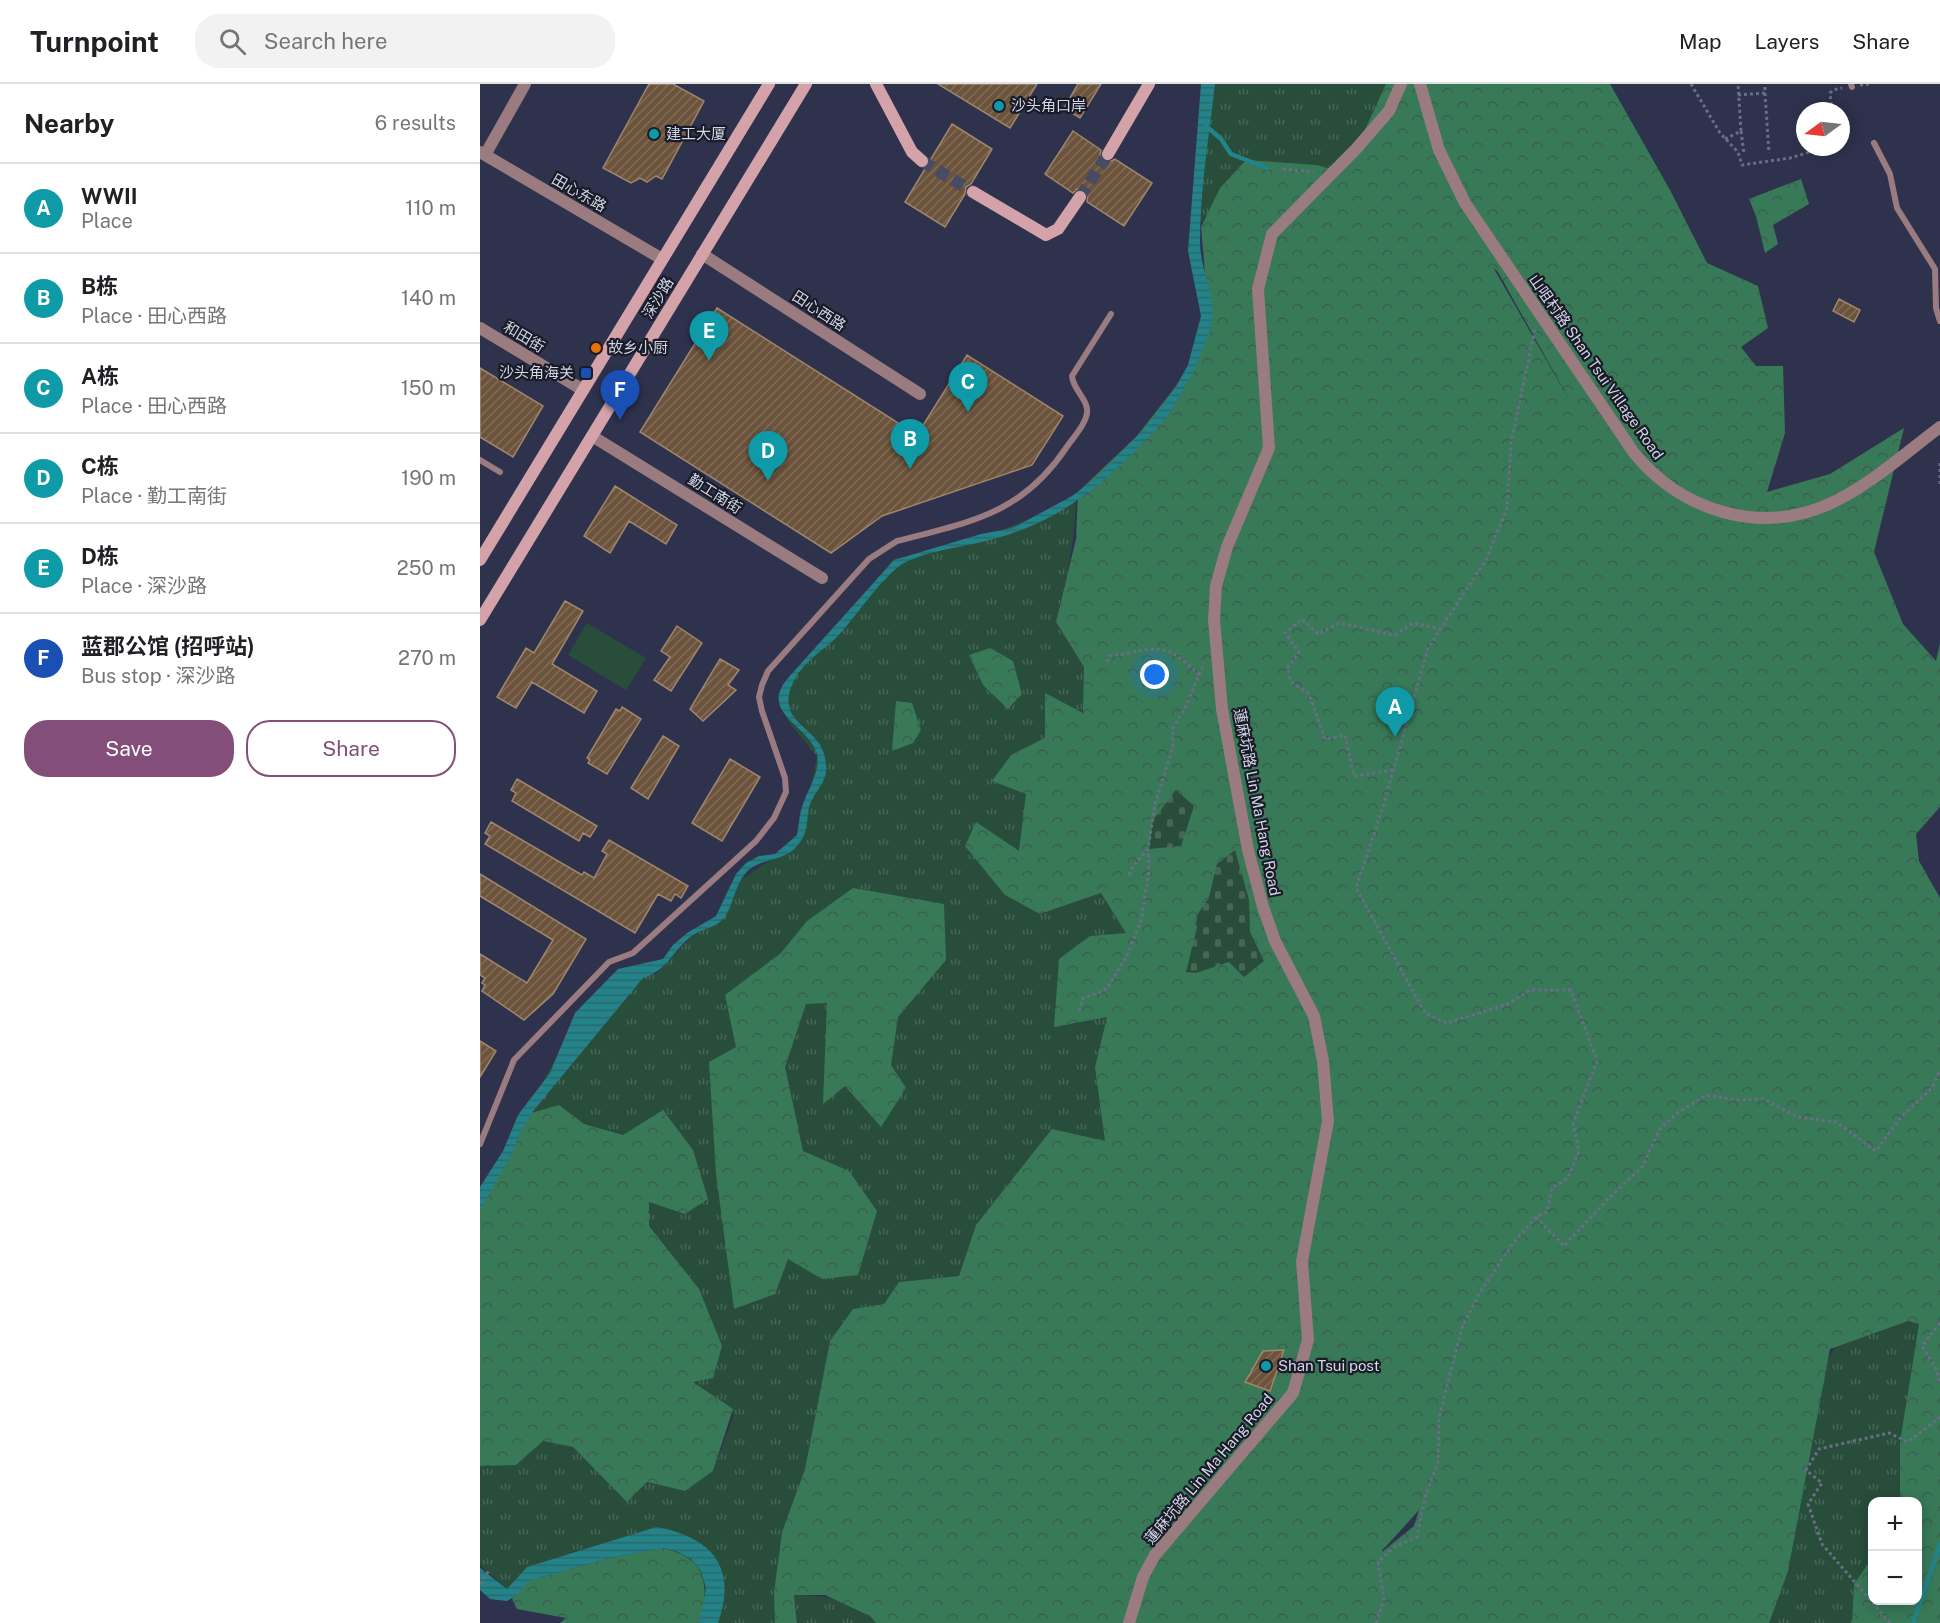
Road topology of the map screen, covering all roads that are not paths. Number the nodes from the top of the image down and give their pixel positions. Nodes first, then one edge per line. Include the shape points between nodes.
1 (525, 84) edge
2 (768, 84) edge
3 (806, 84) edge
4 (876, 84) edge
5 (1149, 84) edge
6 (1401, 84) edge
7 (1420, 84) edge
8 (1874, 143) dead end
9 (483, 154) edge
10 (1108, 154) tunnel mouth
11 (922, 161) tunnel mouth
12 (973, 192) tunnel mouth
13 (1080, 197) tunnel mouth
14 (702, 254) junction
15 (662, 259) junction
16 (1111, 314) dead end
17 (1940, 321) edge
18 (480, 328) edge
19 (583, 390) junction
20 (920, 394) dead end
21 (1940, 427) edge
22 (592, 436) junction
23 (480, 460) edge
24 (500, 472) dead end
25 (480, 560) edge
26 (822, 578) dead end
27 (480, 620) edge
28 (480, 1144) edge
29 (1129, 1623) edge

1 - 9 street
2 - 15 main road, 深沙路
3 - 14 main road, 深沙路
4 - 11 main road via 912,152
5 - 10 main road
6 - 29 street, 蓮麻坑路 Lin Ma Hang Road via 1389,111 1272,234 1258,289 1269,448 1227,547 1216,586 1214,620 1222,709 1248,850 1275,940 1314,1016 1323,1061 1328,1121 1302,1261 1308,1340 1293,1393 1155,1556 1143,1577
7 - 21 street, 山咀村路 Shan Tsui Village Road via 1430,126 1458,189 1642,463 1673,490 1723,513 1769,518 1813,510 1866,482
8 - 17 lane via 1890,174 1897,208 1935,268
9 - 15 street, 田心东路
12 - 13 main road via 1046,235 1058,230
14 - 20 street, 田心西路
14 - 22 main road, 深沙路
15 - 19 main road, 深沙路
16 - 28 lane via 1072,376 1073,385 1087,406 1086,417 1055,464 998,511 897,541 883,549 768,670 759,697 785,777 786,792 774,818 756,841 633,953 609,962 514,1060
18 - 19 street, 和田街
19 - 25 main road, 深沙路
22 - 26 street, 勤工南街
22 - 27 main road, 深沙路
23 - 24 lane

